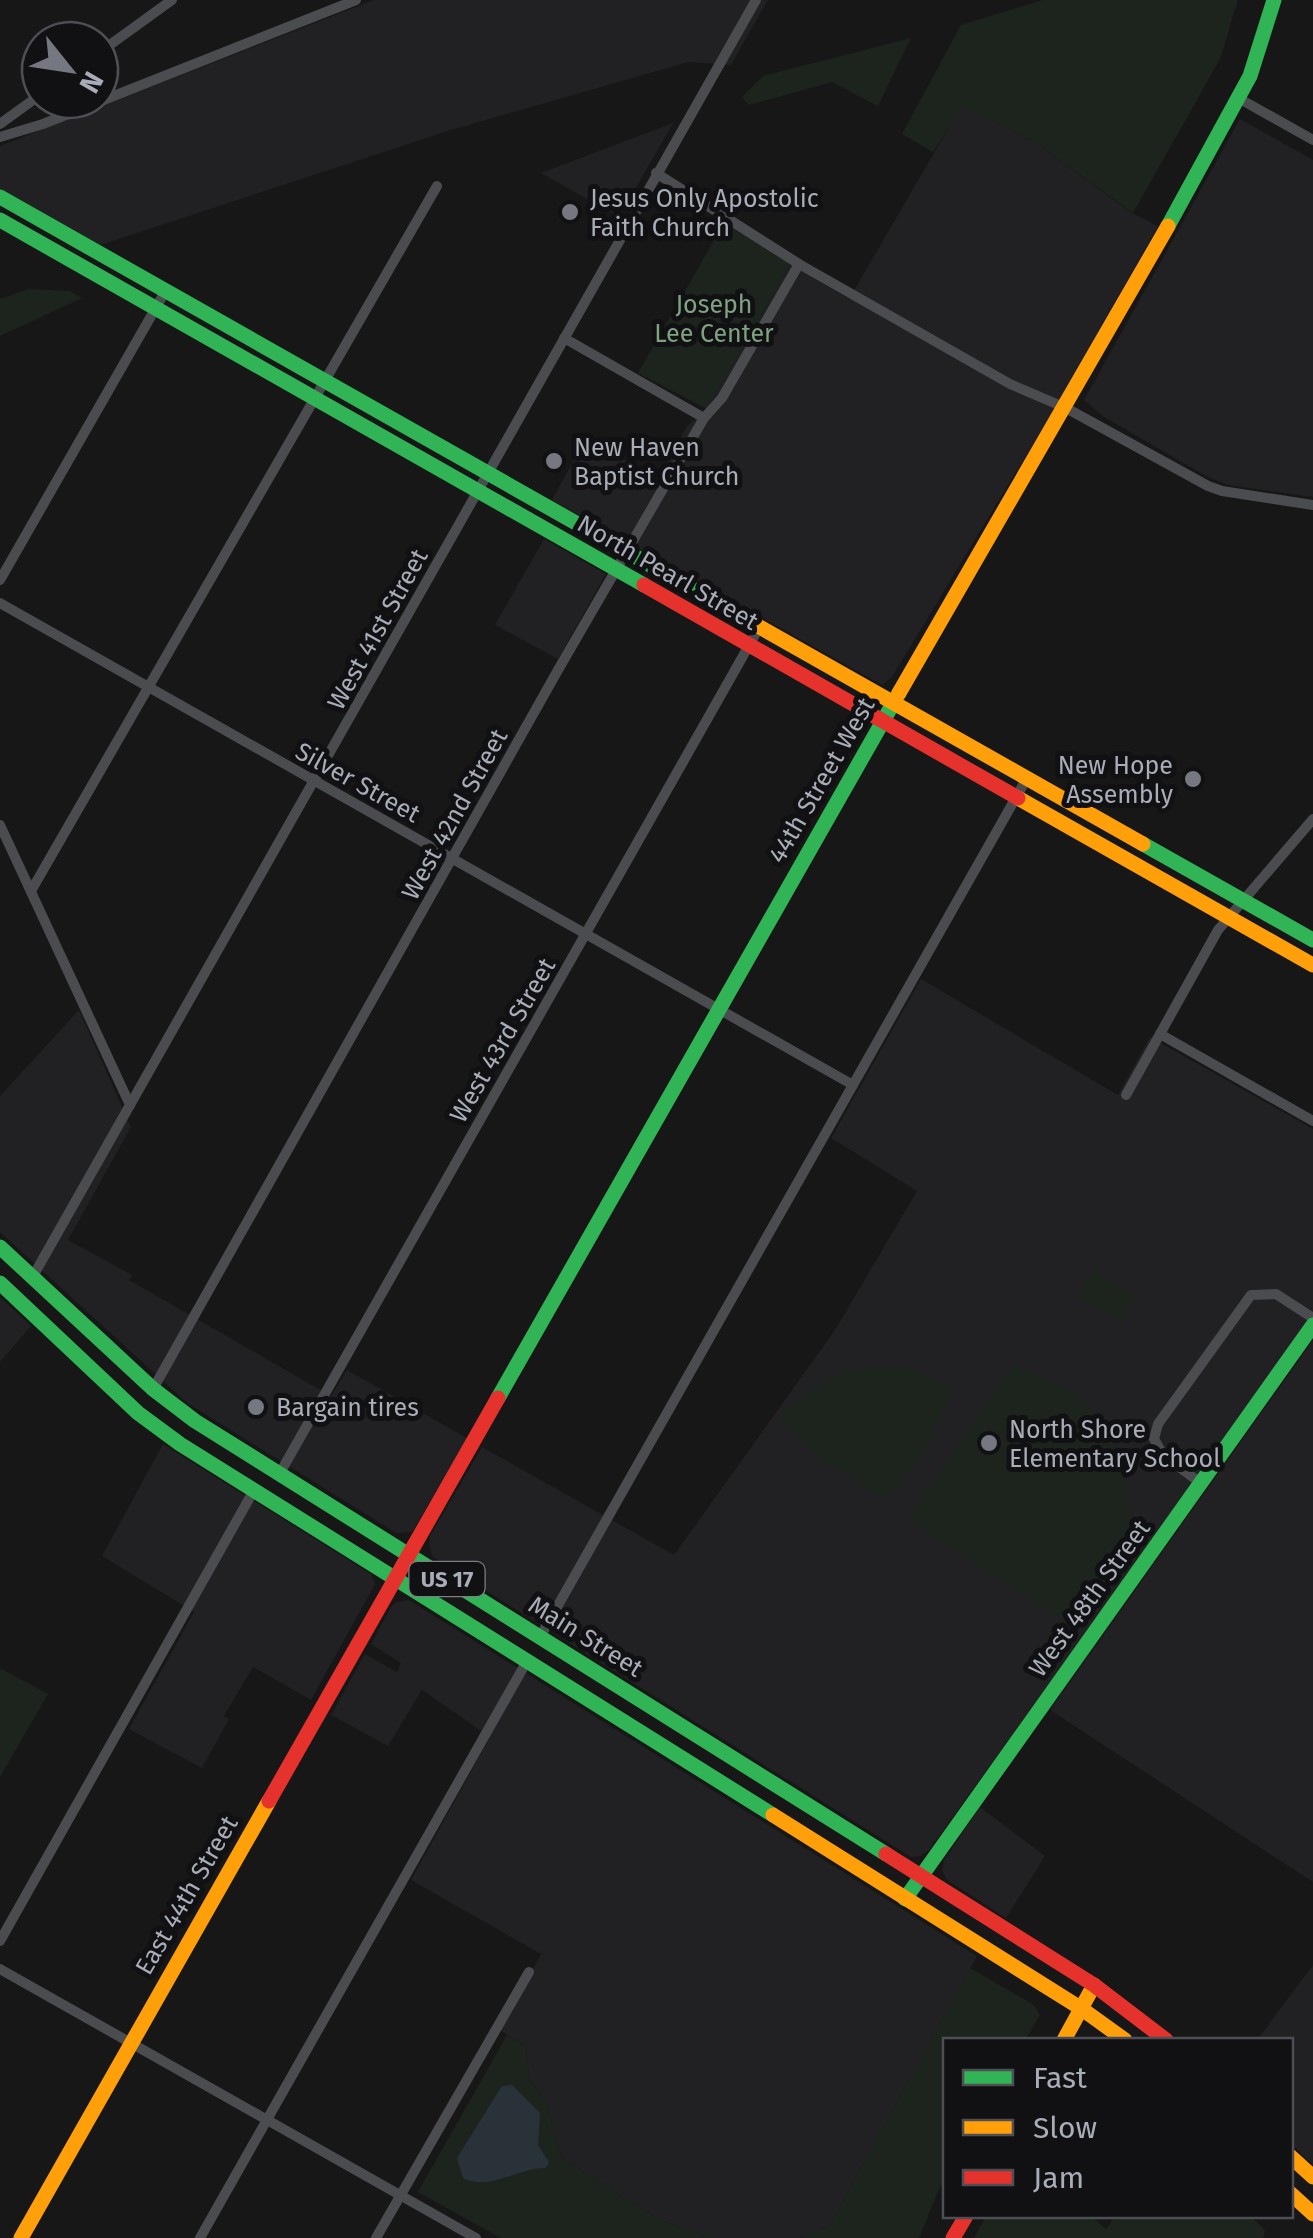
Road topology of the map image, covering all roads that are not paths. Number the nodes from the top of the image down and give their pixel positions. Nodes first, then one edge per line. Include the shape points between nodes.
1 (172, 0) edge
2 (356, 0) edge
3 (756, 0) edge
4 (1274, 0) edge
5 (120, 38) edge
6 (1240, 99) junction
7 (0, 137) edge
8 (1313, 140) edge
9 (656, 173) junction
10 (437, 186) dead end
11 (0, 197) edge
12 (0, 220) edge
13 (799, 264) junction
14 (166, 290) junction
15 (154, 309) junction
16 (564, 338) junction
17 (324, 380) junction
18 (313, 399) junction
19 (1066, 408) junction
20 (704, 418) junction
21 (488, 472) junction
22 (477, 492) junction
23 (1313, 505) edge
24 (628, 552) junction
25 (616, 572) junction
26 (0, 580) edge
27 (0, 603) edge
28 (760, 626) junction
29 (748, 646) junction
30 (150, 687) junction
31 (894, 702) junction
32 (882, 722) junction
33 (1026, 778) junction
34 (315, 779) junction
35 (1015, 798) junction
36 (1313, 818) edge
37 (0, 825) edge
38 (452, 858) junction
39 (31, 891) junction
40 (1244, 901) junction
41 (1229, 918) junction
42 (586, 933) junction
43 (1313, 940) edge
44 (1313, 966) edge
45 (720, 1008) junction
46 (1160, 1034) junction
47 (852, 1085) junction
48 (1126, 1094) dead end
49 (130, 1105) junction
50 (1313, 1122) edge
51 (0, 1247) edge
52 (0, 1264) edge
53 (32, 1278) junction
54 (0, 1283) edge
55 (1313, 1322) edge
56 (153, 1388) junction
57 (280, 1473) junction
58 (1202, 1484) junction
59 (254, 1490) junction
60 (409, 1555) junction
61 (395, 1578) junction
62 (540, 1637) junction
63 (527, 1661) junction
64 (920, 1876) junction
65 (905, 1899) junction
66 (0, 1941) edge
67 (0, 1969) edge
68 (529, 1972) dead end
69 (1094, 1985) junction
70 (1082, 2009) junction
71 (1065, 2038) edge
72 (1121, 2038) edge
73 (1164, 2038) edge
74 (131, 2043) junction
75 (267, 2118) junction
76 (1293, 2159) edge
77 (1313, 2177) edge
78 (400, 2195) junction
79 (1293, 2196) edge
80 (1313, 2214) edge
81 (22, 2238) edge
82 (200, 2238) edge
83 (376, 2238) edge
84 (476, 2238) edge

1 - 5 street
2 - 7 street
3 - 9 street, West 41st Street
4 - 6 street, 44th Street West
6 - 8 street
6 - 19 street, 44th Street West
9 - 13 street
9 - 16 street, West 41st Street
10 - 17 street
11 - 14 street, North Pearl Street
12 - 15 street, North Pearl Street
13 - 19 street via 1010,384
13 - 20 street, West 42nd Street
14 - 15 street
14 - 17 street, North Pearl Street
15 - 18 street, North Pearl Street
15 - 26 street
16 - 20 street
16 - 21 street, West 41st Street
17 - 18 street
17 - 21 street, North Pearl Street
18 - 22 street, North Pearl Street
18 - 30 street
19 - 23 street via 1208,486
19 - 31 street, 44th Street West
20 - 24 street, West 42nd Street
21 - 22 street, West 41st Street
21 - 24 street, North Pearl Street
22 - 25 street, North Pearl Street
22 - 34 street, West 41st Street
24 - 25 street, West 42nd Street
24 - 28 street, North Pearl Street
25 - 29 street, North Pearl Street
25 - 38 street, West 42nd Street
27 - 30 street, Silver Street
28 - 29 street, West 43rd Street
28 - 31 street, North Pearl Street
29 - 32 street, North Pearl Street
29 - 42 street, West 43rd Street
30 - 34 street, Silver Street
30 - 39 street
31 - 32 street, 44th Street West
31 - 33 street, North Pearl Street
32 - 35 street, North Pearl Street
32 - 45 street, 44th Street West
33 - 35 street
33 - 40 street, North Pearl Street
34 - 38 street, Silver Street
34 - 49 street, West 41st Street
35 - 41 street, North Pearl Street
35 - 47 street
36 - 40 street
37 - 39 street
38 - 42 street, Silver Street
38 - 56 street, West 42nd Street
39 - 49 street
40 - 41 street
40 - 43 street, North Pearl Street
41 - 44 street, North Pearl Street
41 - 46 street
42 - 45 street, Silver Street
42 - 57 street, West 43rd Street
45 - 47 street, Silver Street
45 - 60 street, 44th Street West
46 - 48 street
46 - 50 street
47 - 62 street
49 - 53 street, West 41st Street
51 - 53 street, Main Street / US 17
52 - 53 street
53 - 56 street, Main Street / US 17
54 - 59 street, Main Street / US 17 via 138,1413
55 - 58 street, West 48th Street
55 - 58 street via 1276,1294 1251,1295 1158,1424 1154,1439 1163,1455
56 - 57 street, Main Street / US 17
57 - 60 street, Main Street / US 17
58 - 64 street, West 48th Street
59 - 61 street, Main Street / US 17
59 - 66 street
60 - 61 street, 44th Street West
60 - 62 street, Main Street / US 17
61 - 63 street, Main Street / US 17
61 - 74 street, East 44th Street
62 - 64 street, Main Street / US 17
63 - 65 street, Main Street / US 17
63 - 75 street
64 - 65 street, West 48th Street
64 - 69 street, Main Street / US 17
65 - 70 street, Main Street / US 17
67 - 74 street
68 - 78 street
69 - 70 street
69 - 73 street, Main Street / US 17
70 - 71 street
70 - 72 street, Main Street / US 17
74 - 75 street
74 - 81 street, East 44th Street
75 - 78 street
75 - 82 street
76 - 77 street
78 - 83 street
78 - 84 street
79 - 80 street

